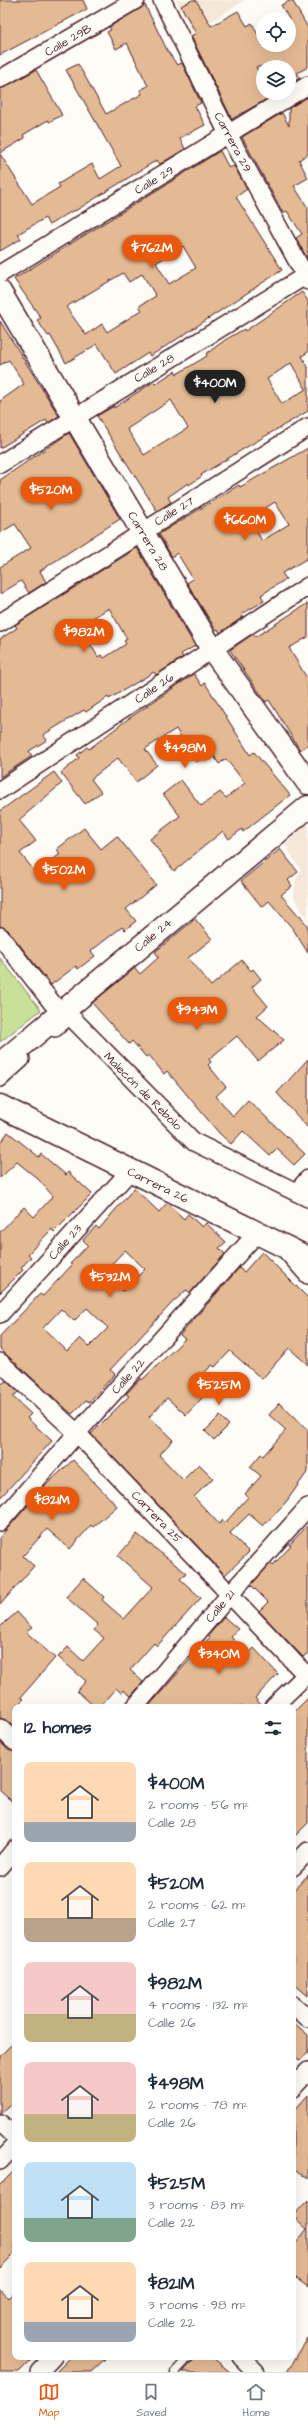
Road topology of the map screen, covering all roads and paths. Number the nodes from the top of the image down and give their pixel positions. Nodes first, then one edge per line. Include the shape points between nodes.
1 (136, 0) edge
2 (162, 0) edge
3 (0, 79) edge
4 (308, 85) edge
5 (228, 134) junction
6 (0, 274) edge
7 (307, 277) edge
8 (0, 292) edge
9 (74, 416) junction
10 (308, 427) edge
11 (0, 464) edge
12 (142, 531) junction
13 (308, 586) edge
14 (0, 623) edge
15 (212, 648) junction
16 (308, 783) edge
17 (0, 790) edge
18 (308, 806) edge
19 (0, 936) edge
20 (64, 1009) junction
21 (7, 1058) edge
22 (0, 1078) edge
23 (0, 1096) edge
24 (0, 1106) edge
25 (199, 1137) dead end
26 (130, 1171) junction
27 (306, 1189) edge
28 (258, 1232) junction
29 (281, 1245) junction
30 (308, 1247) edge
31 (308, 1258) edge
32 (308, 1275) edge
33 (0, 1314) edge
34 (0, 1362) edge
35 (77, 1433) junction
36 (308, 1507) edge
37 (0, 1522) edge
38 (231, 1593) junction
39 (307, 1675) edge
40 (138, 1704) edge
41 (276, 1704) edge
42 (0, 1728) edge
43 (12, 1739) edge
44 (308, 1851) edge
45 (12, 1853) edge
46 (296, 1864) edge
47 (0, 1867) edge
48 (296, 2008) edge
49 (308, 2018) edge
50 (308, 2071) edge
51 (296, 2085) edge
52 (0, 2123) edge
53 (12, 2134) edge
54 (12, 2149) edge
55 (0, 2161) edge
56 (50, 2360) edge
57 (187, 2360) edge
58 (244, 2360) edge
59 (39, 2372) edge
60 (175, 2372) edge
61 (256, 2372) edge

1 - 3 street, Calle 29B
2 - 5 street, Carrera 29
4 - 5 street, Calle 29
5 - 6 street, Calle 29
5 - 7 street, Carrera 29
7 - 9 street, Calle 28
8 - 9 street, Carrera 28
9 - 11 street, Calle 28
9 - 12 street, Carrera 28
10 - 12 street, Calle 27
12 - 14 street, Calle 27
12 - 15 street, Carrera 28
13 - 15 street, Calle 26
15 - 16 street, Carrera 28
15 - 17 street, Calle 26
18 - 20 street, Calle 24
19 - 20 street
20 - 21 street, Calle 24
20 - 25 street
22 - 27 street, Malecón de Rebolo via 69,1015 194,1142
23 - 30 street
24 - 26 street, Carrera 26
26 - 28 street, Carrera 26
26 - 33 street, Calle 23
28 - 29 street, Carrera 26
28 - 35 street, Calle 22
29 - 31 street
29 - 32 street, Carrera 26
34 - 35 street, Carrera 25
35 - 37 street, Calle 22
35 - 38 street, Carrera 25
36 - 38 street, Calle 21
38 - 39 street, Carrera 25
38 - 40 street, Calle 21
39 - 41 street
42 - 43 street
44 - 46 street
45 - 47 street
48 - 49 street
50 - 51 street
52 - 53 street
54 - 55 street
56 - 59 street
57 - 60 lane
58 - 61 street

